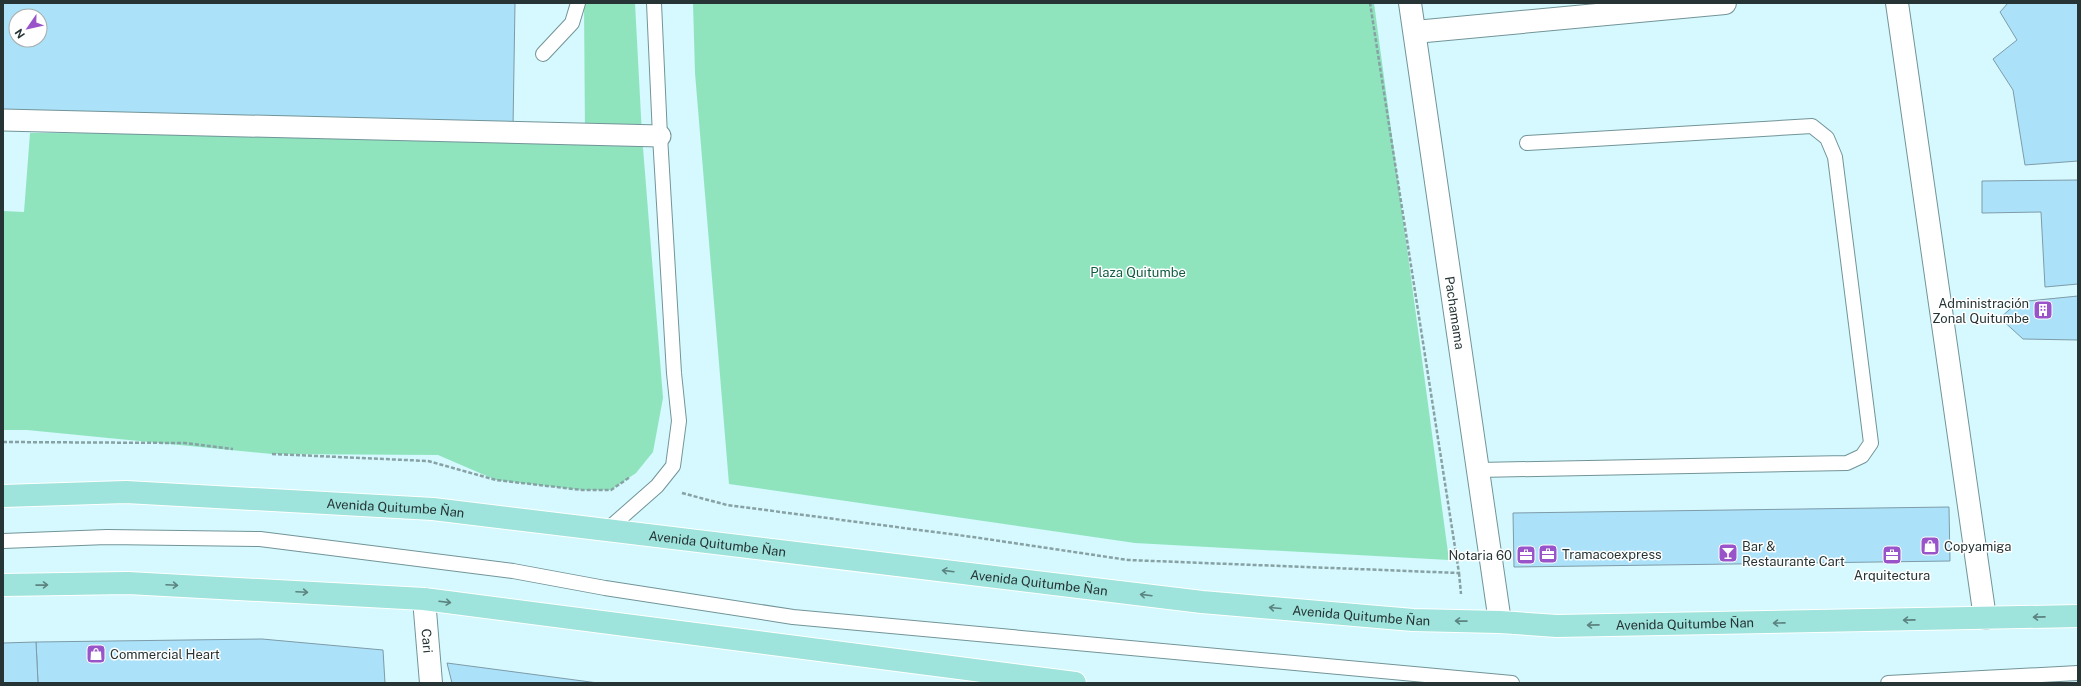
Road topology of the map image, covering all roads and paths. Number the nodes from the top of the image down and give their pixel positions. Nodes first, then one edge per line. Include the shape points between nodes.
1 (578, 3) edge
2 (654, 3) edge
3 (1370, 3) edge
4 (1410, 3) edge
5 (1725, 3) edge
6 (1897, 3) edge
7 (1415, 32) junction
8 (543, 54) dead end
9 (3, 120) edge
10 (660, 136) junction
11 (1527, 142) dead end
12 (3, 442) edge
13 (233, 450) dead end
14 (272, 454) dead end
15 (1478, 470) junction
16 (657, 486) junction
17 (3, 496) edge
18 (607, 530) junction
19 (3, 541) edge
20 (3, 585) edge
21 (424, 599) junction
22 (2078, 616) edge
23 (1985, 618) junction
24 (1500, 622) junction
25 (2078, 673) edge
26 (431, 683) edge
27 (1075, 683) edge
28 (1512, 683) edge
29 (1888, 683) edge

1 - 8 lane via 572,23
2 - 10 lane
3 - 16 path via 1459,573 1128,560 726,505
4 - 7 street, Pachamama
5 - 7 street
6 - 23 street
7 - 15 street, Pachamama
9 - 10 street
10 - 16 lane via 679,421 673,466
11 - 15 lane via 1812,126 1827,138 1834,157 1871,443 1862,456 1847,463
12 - 13 path via 184,443
14 - 16 path via 428,461 496,480 582,490 610,490 636,473
15 - 24 street, Pachamama
16 - 18 lane
17 - 18 main road, Avenida Quitumbe Ñan via 126,492 425,509
24 -> 18 main road, Avenida Quitumbe Ñan via 1413,620 1202,602
19 - 28 lane via 107,537 260,539 513,571 793,617
20 -> 21 main road via 128,583
21 - 26 street, Cari
21 -> 27 main road
22 -> 23 main road, Avenida Quitumbe Ñan
23 -> 24 main road, Avenida Quitumbe Ñan via 1557,626
25 - 29 lane

